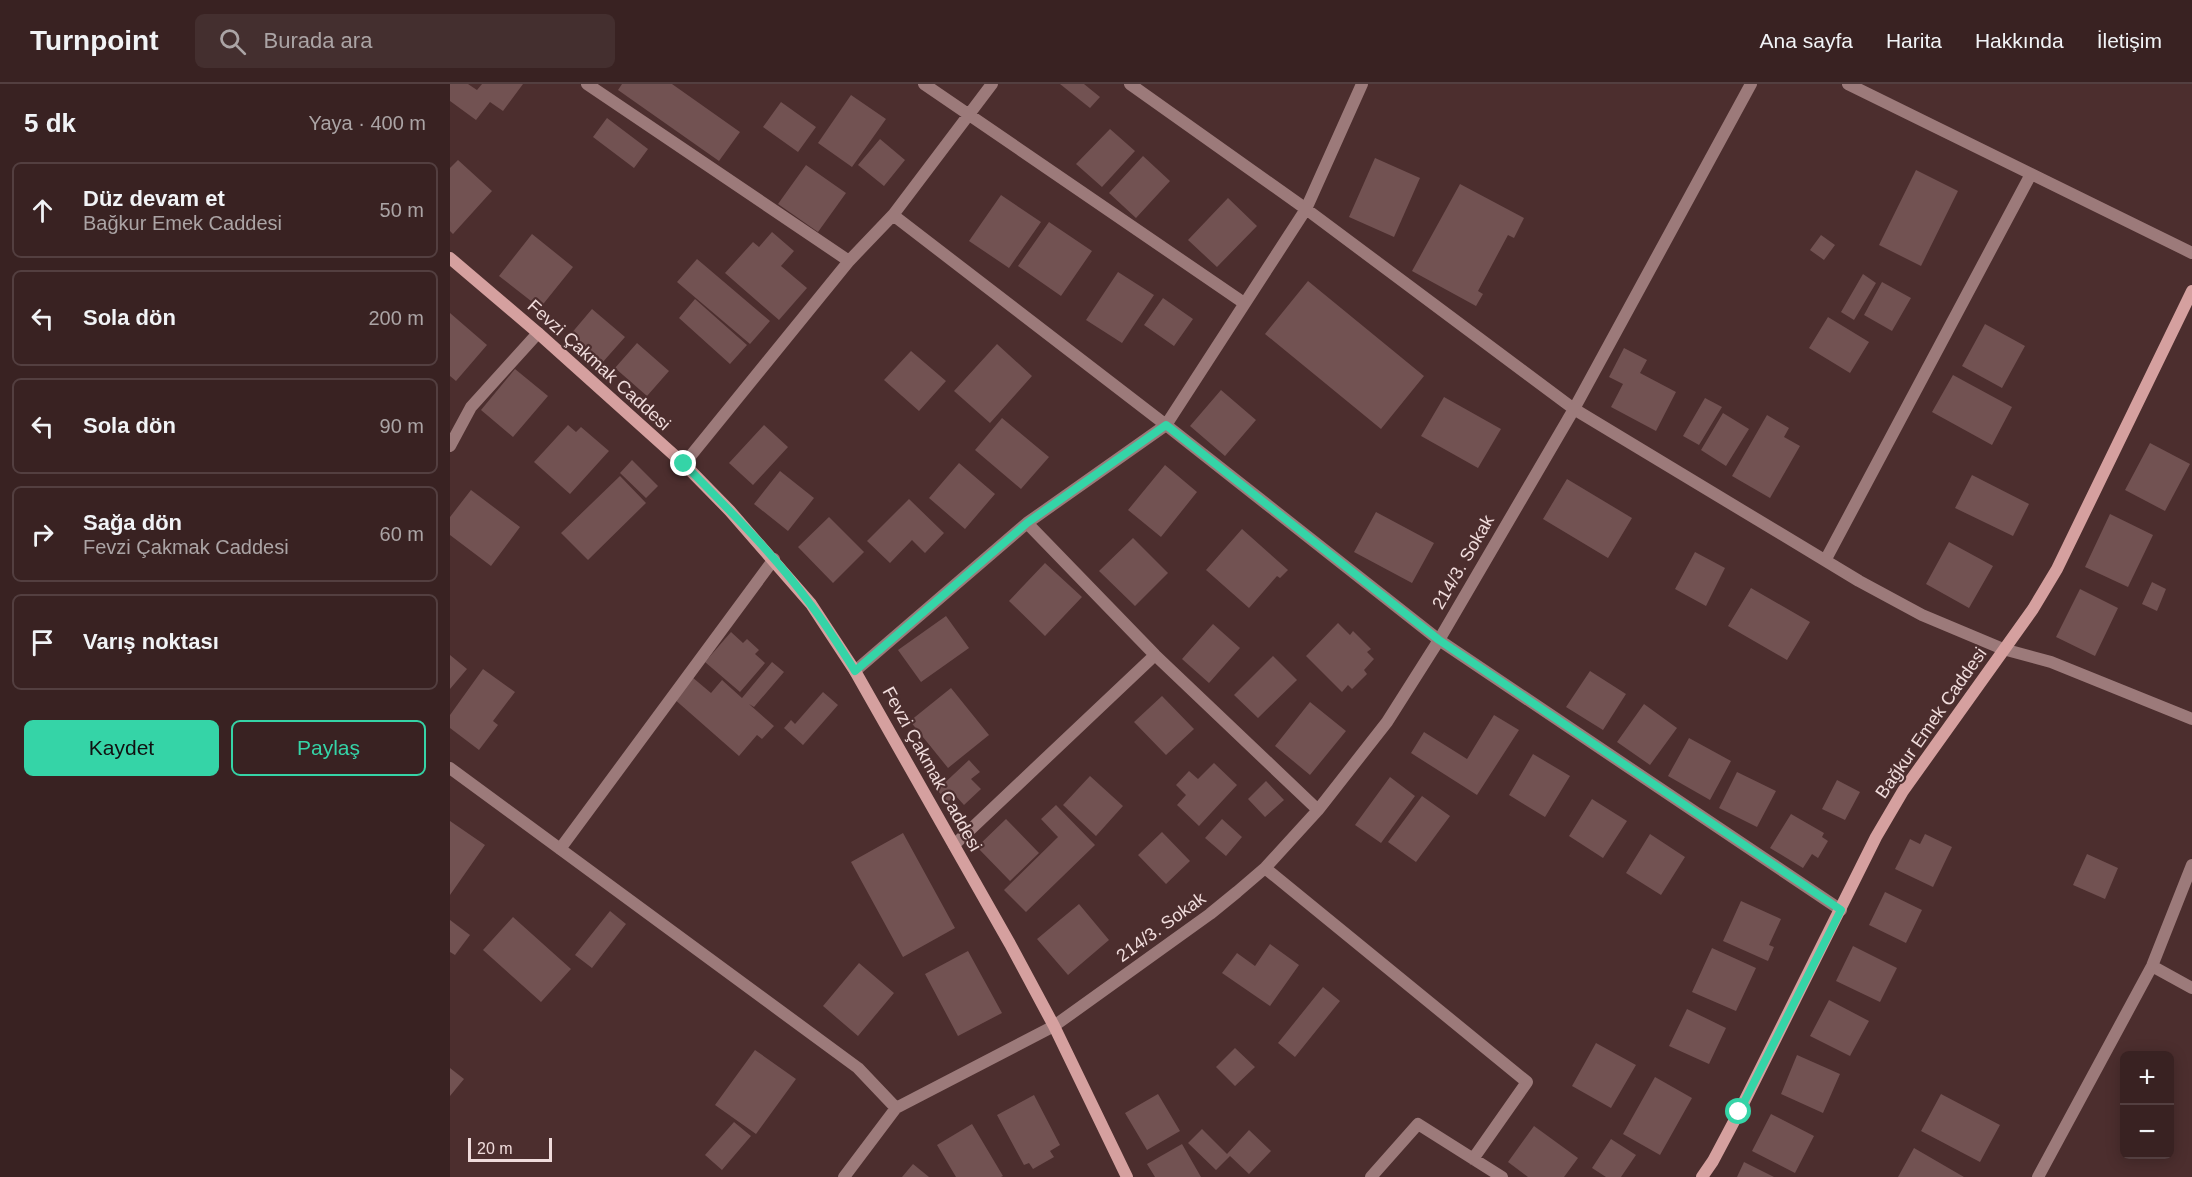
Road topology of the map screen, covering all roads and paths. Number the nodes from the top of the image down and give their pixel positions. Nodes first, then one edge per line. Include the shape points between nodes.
1 (587, 84) edge
2 (924, 84) edge
3 (992, 84) edge
4 (1130, 84) edge
5 (1362, 84) edge
6 (1751, 84) edge
7 (1848, 84) edge
8 (969, 114) junction
9 (2031, 174) junction
10 (1306, 209) junction
11 (893, 215) junction
12 (2192, 253) edge
13 (450, 258) edge
14 (849, 261) junction
15 (2192, 291) edge
16 (1245, 303) junction
17 (538, 333) junction
18 (1574, 409) junction
19 (1166, 425) junction
20 (450, 446) edge
21 (684, 464) junction
22 (1027, 523) junction
23 (774, 559) junction
24 (1826, 559) junction
25 (1439, 640) junction
26 (2003, 649) junction
27 (1155, 655) junction
28 (855, 671) junction
29 (2192, 719) edge
30 (450, 768) edge
31 (1318, 810) junction
32 (954, 845) junction
33 (560, 849) junction
34 (2192, 866) edge
35 (1265, 868) junction
36 (1841, 910) junction
37 (2152, 966) junction
38 (2192, 988) edge
39 (1054, 1026) junction
40 (896, 1108) junction
41 (1473, 1159) junction
42 (844, 1177) edge
43 (1127, 1177) edge
44 (1371, 1177) edge
45 (1502, 1177) edge
46 (1702, 1177) edge
47 (2038, 1177) edge

1 - 14 street
2 - 8 street
3 - 8 street
4 - 10 street
5 - 10 street
6 - 18 street, 214/3. Sokak
7 - 9 street
8 - 11 street
8 - 16 street
9 - 12 street
9 - 24 street
10 - 16 street
10 - 18 street
11 - 14 street
11 - 19 street
13 - 17 main road, Fevzi Çakmak Caddesi
14 - 21 street
15 - 26 main road, Bağkur Emek Caddesi via 2057,569
16 - 19 street
17 - 20 street via 471,407
17 - 21 main road, Fevzi Çakmak Caddesi
18 - 24 street
18 - 25 street, 214/3. Sokak
19 - 22 street
19 - 25 street
21 - 23 main road, Fevzi Çakmak Caddesi
22 - 27 street
22 - 28 street
23 - 28 main road, Fevzi Çakmak Caddesi via 811,604
23 - 33 street
24 - 26 street via 1922,615
25 - 31 street, 214/3. Sokak via 1387,722
25 - 36 street
26 - 29 street via 2051,662
26 - 36 main road, Bağkur Emek Caddesi via 1903,791
27 - 31 street
27 - 32 street
28 - 32 main road, Fevzi Çakmak Caddesi
30 - 33 street
31 - 35 street, 214/3. Sokak
32 - 39 main road, Fevzi Çakmak Caddesi
33 - 40 street via 858,1068
34 - 37 street
35 - 39 street, 214/3. Sokak via 1210,914
35 - 41 street via 1527,1082
36 - 46 main road, Bağkur Emek Caddesi
37 - 38 street
37 - 47 street
39 - 40 street, 214/3. Sokak
39 - 43 main road, Fevzi Çakmak Caddesi
40 - 42 street
41 - 44 street via 1418,1124
41 - 45 street

